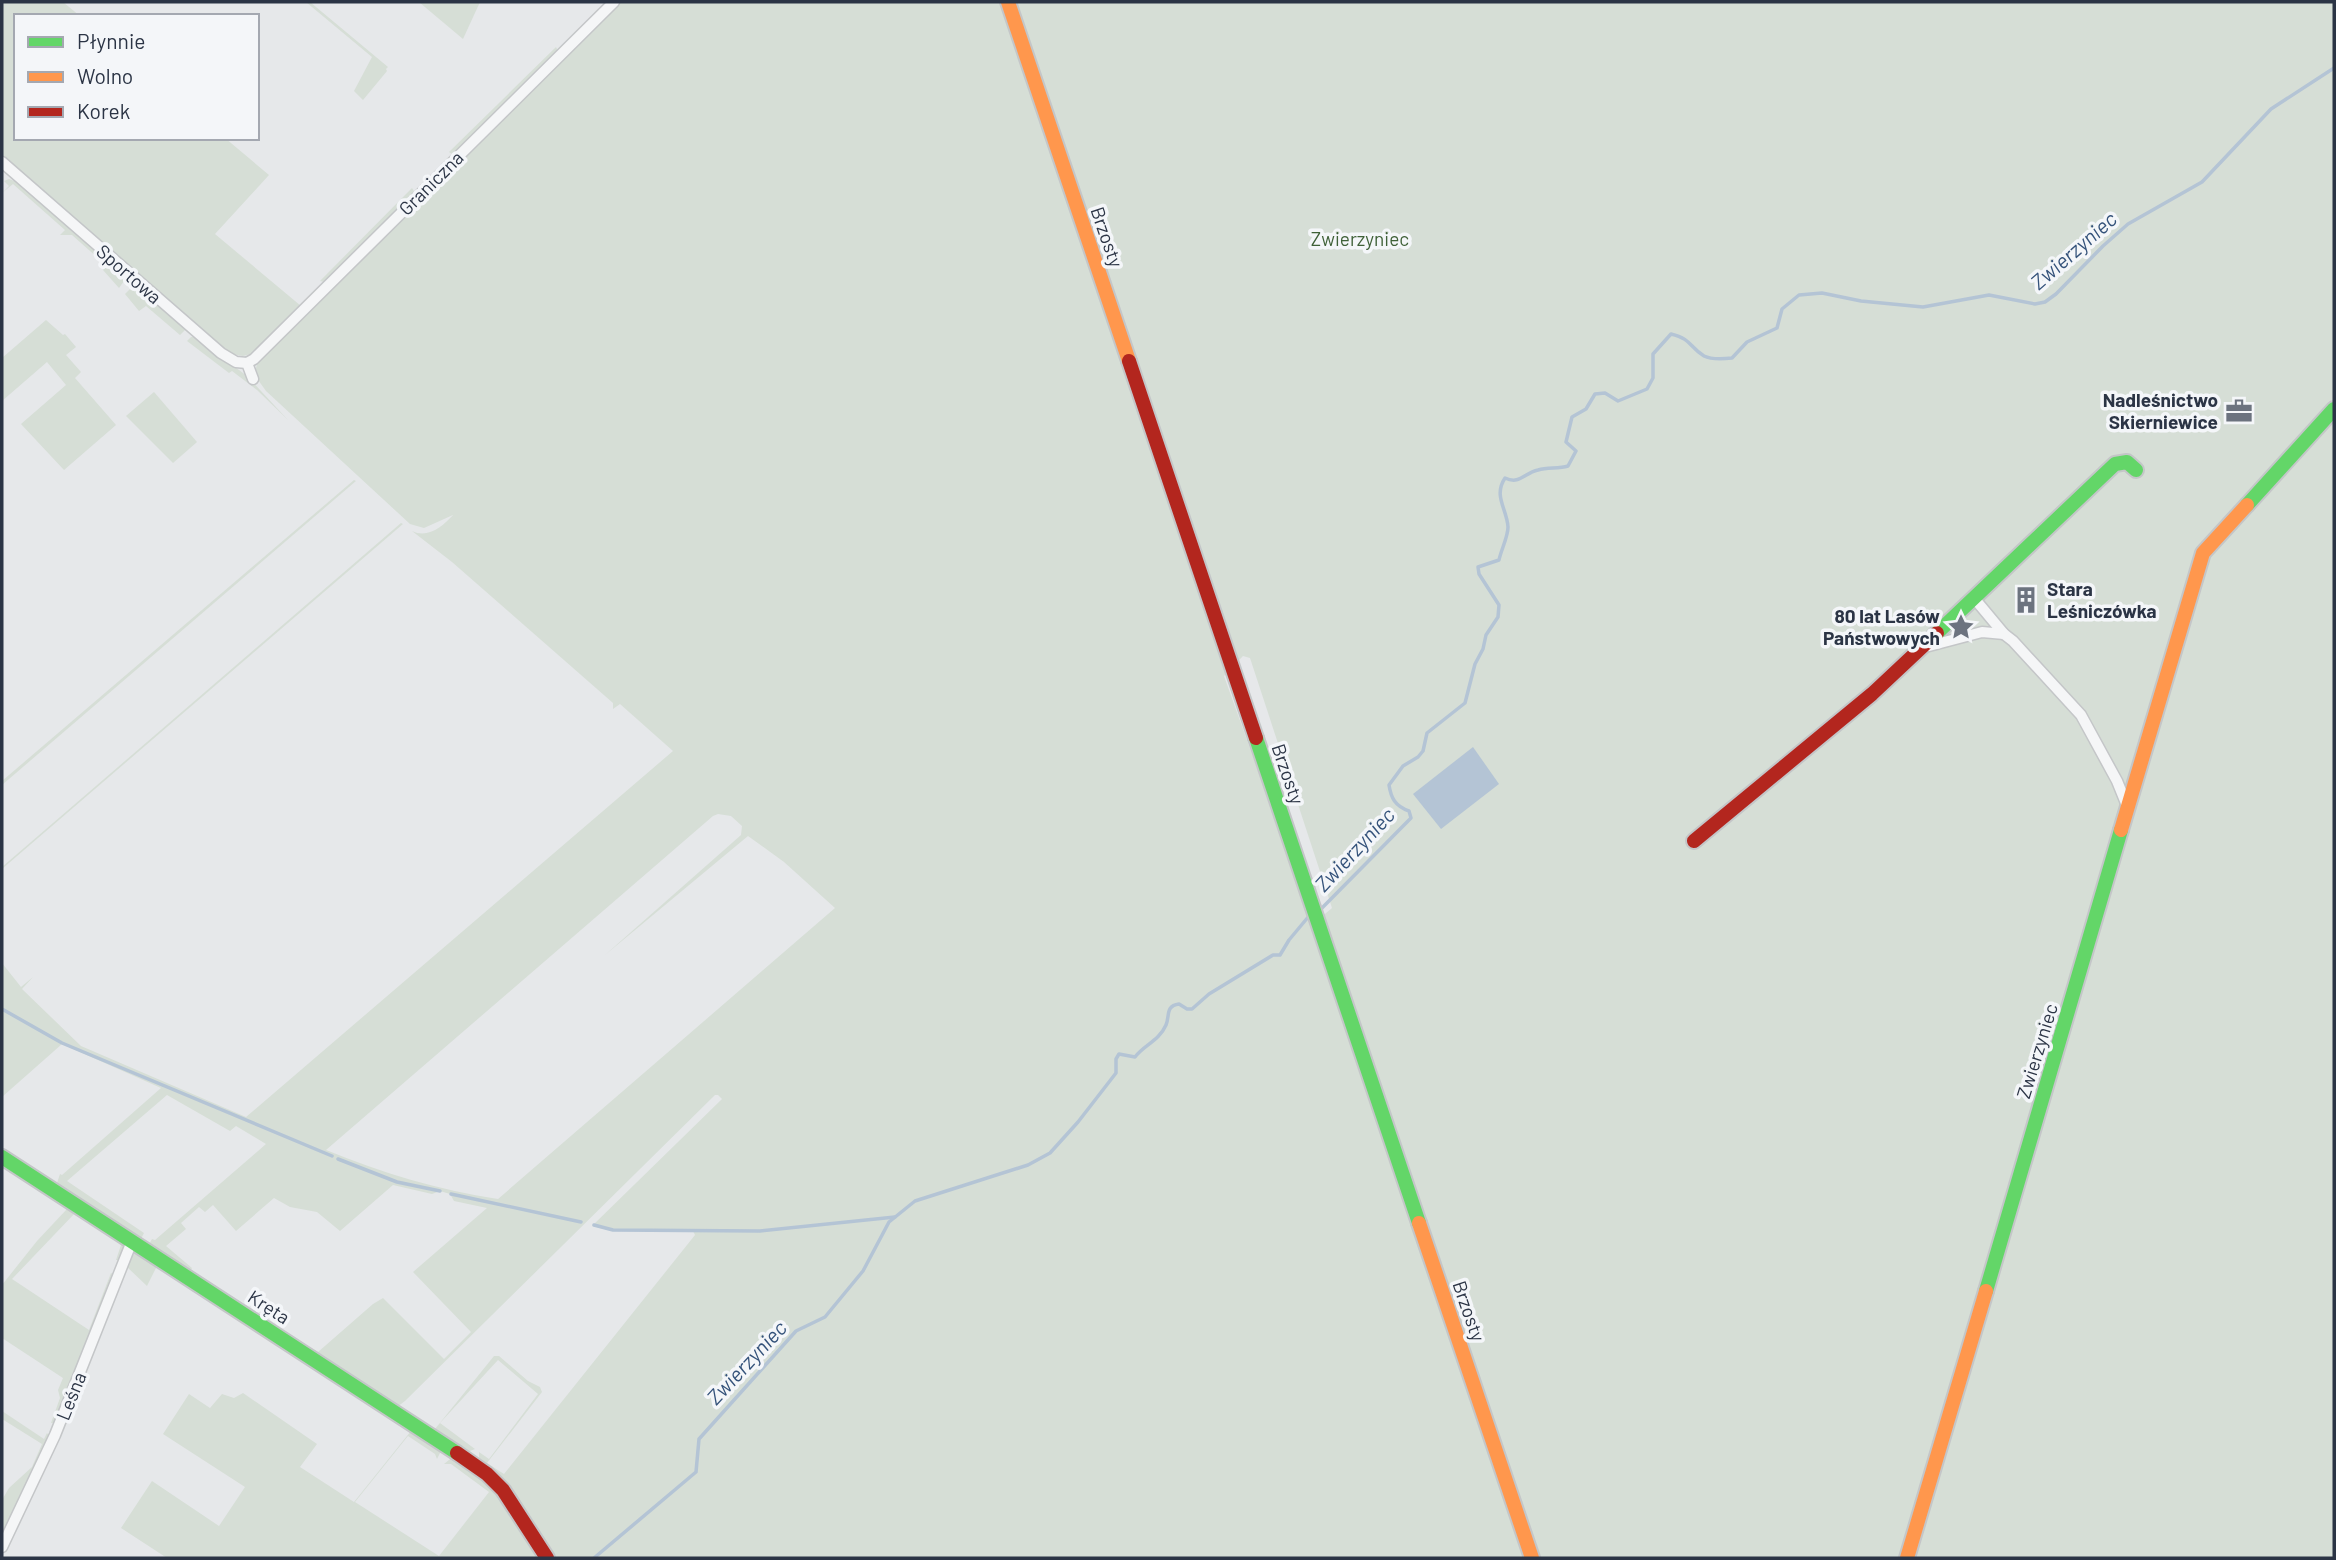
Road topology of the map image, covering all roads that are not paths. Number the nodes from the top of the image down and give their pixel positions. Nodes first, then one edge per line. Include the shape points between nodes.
1 (614, 2) edge
2 (1008, 2) edge
3 (2, 162) edge
4 (247, 363) junction
5 (253, 379) dead end
6 (2334, 409) edge
7 (2136, 470) dead end
8 (1974, 597) junction
9 (2004, 634) junction
10 (1926, 645) junction
11 (2128, 809) junction
12 (1694, 841) dead end
13 (2, 1157) edge
14 (132, 1241) junction
15 (2, 1546) edge
16 (547, 1558) edge
17 (1532, 1558) edge
18 (1907, 1558) edge

1 - 4 street, Graniczna
2 - 17 street, Brzosty
3 - 4 street, Sportowa via 221,353
4 - 5 street
6 - 11 street, Zwierzyniec via 2203,554
7 - 8 street via 2127,462 2115,464
8 - 9 street
8 - 10 street
9 - 10 street via 1982,632
9 - 11 street via 2081,715
10 - 12 street
11 - 18 street, Zwierzyniec
13 - 14 street, Kręta
14 - 15 street, Leśna via 55,1434
14 - 16 street, Kręta via 487,1474 509,1497

